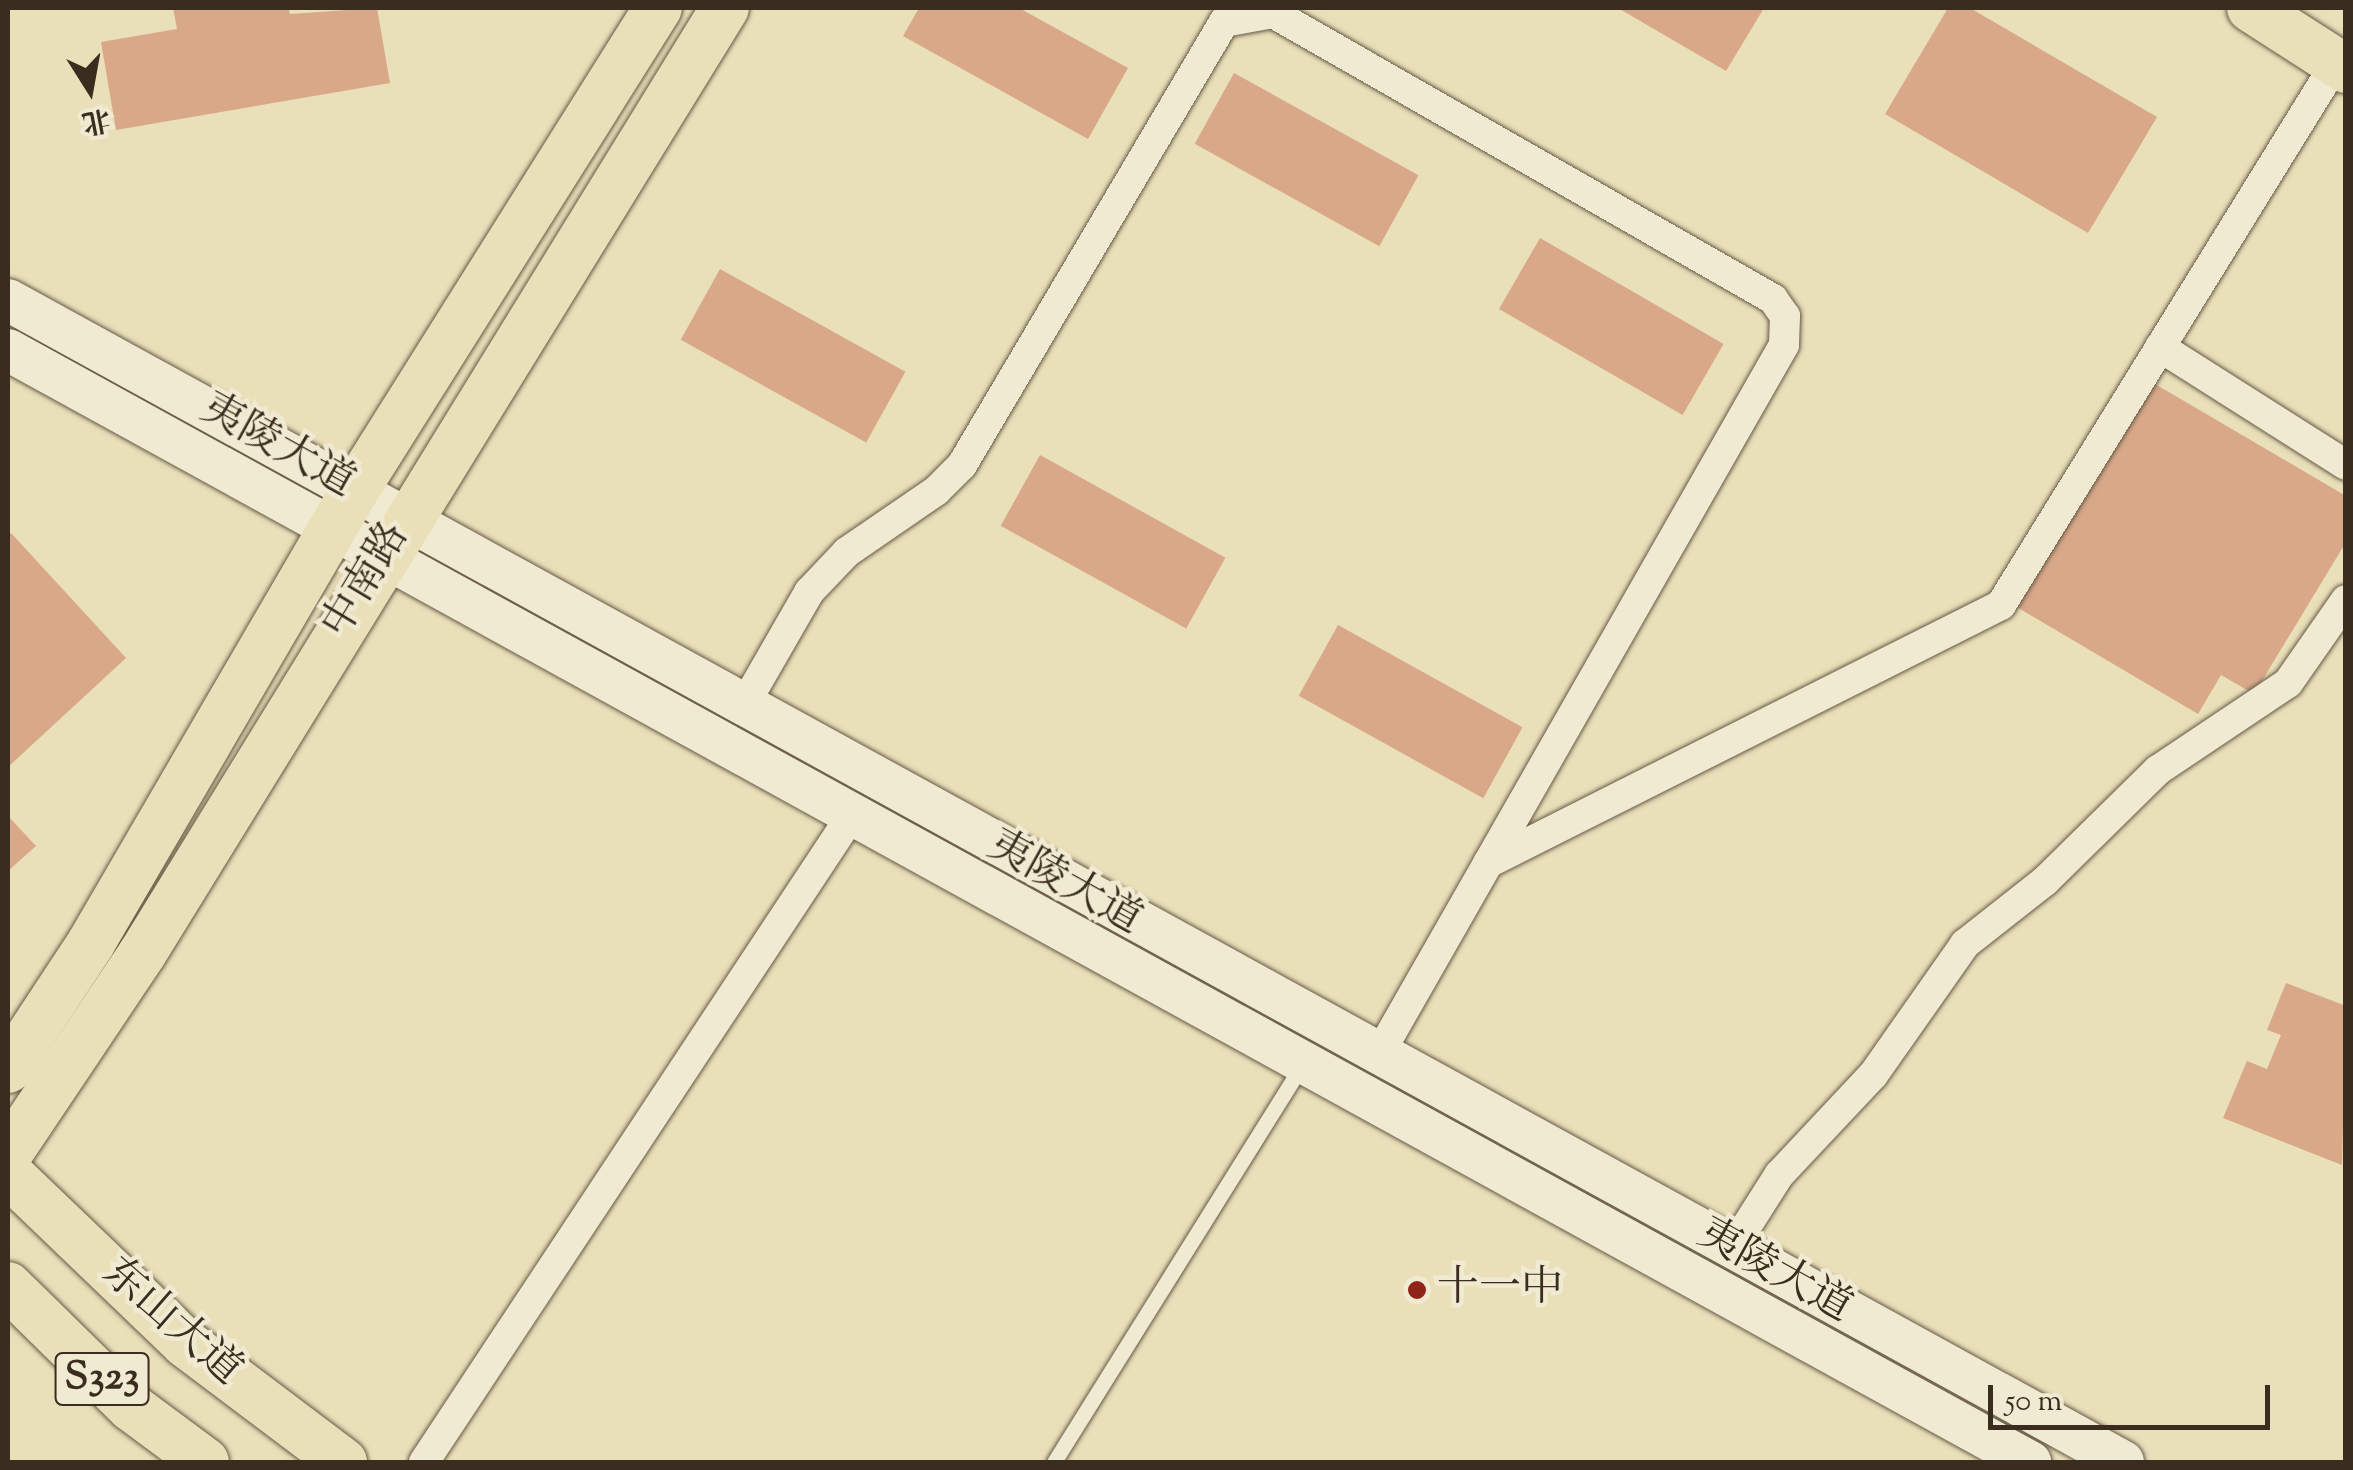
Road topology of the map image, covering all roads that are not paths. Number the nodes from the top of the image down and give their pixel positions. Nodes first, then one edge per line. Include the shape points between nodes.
1 (658, 8) edge
2 (725, 8) edge
3 (2251, 8) edge
4 (2341, 66) edge
5 (8, 300) edge
6 (2160, 347) junction
7 (8, 350) edge
8 (2346, 465) edge
9 (356, 490) junction
10 (404, 520) junction
11 (331, 530) junction
12 (380, 560) junction
13 (2346, 600) edge
14 (743, 706) junction
15 (850, 818) junction
16 (1488, 863) junction
17 (1378, 1056) junction
18 (1302, 1065) junction
19 (8, 1070) edge
20 (8, 1154) edge
21 (8, 1173) edge
22 (1732, 1249) junction
23 (8, 1286) edge
24 (205, 1462) edge
25 (343, 1462) edge
26 (424, 1462) edge
27 (1054, 1462) edge
28 (2030, 1462) edge
29 (2123, 1462) edge

1 - 9 main road, 中南路
2 - 10 main road, 中南路
3 - 4 main road
4 - 6 street
5 - 9 main road, 夷陵大道
6 - 8 street
6 - 16 street via 2001,605
7 - 11 main road, 夷陵大道
9 - 10 main road, 夷陵大道
9 - 11 main road, 中南路
10 - 12 main road, 中南路
10 - 14 main road, 夷陵大道
11 - 12 main road, 夷陵大道
11 - 19 main road, 中南路 via 92,942
12 - 15 main road, 夷陵大道
12 - 20 main road, 中南路 via 142,954
13 - 22 street via 2288,683 2158,770 2044,881 1965,944 1873,1075 1779,1175
14 - 16 street via 809,592 848,552 962,465 1224,22 1273,12 1773,299 1785,316 1784,345
14 - 17 main road, 夷陵大道
15 - 18 main road, 夷陵大道
15 - 26 street
16 - 17 street
17 - 22 main road, 夷陵大道
18 - 27 lane
18 - 28 main road, 夷陵大道
21 - 25 main road, 东山大道 via 185,1342
22 - 29 main road, 夷陵大道
23 - 24 main road, 东山大道 / S323 via 131,1407

